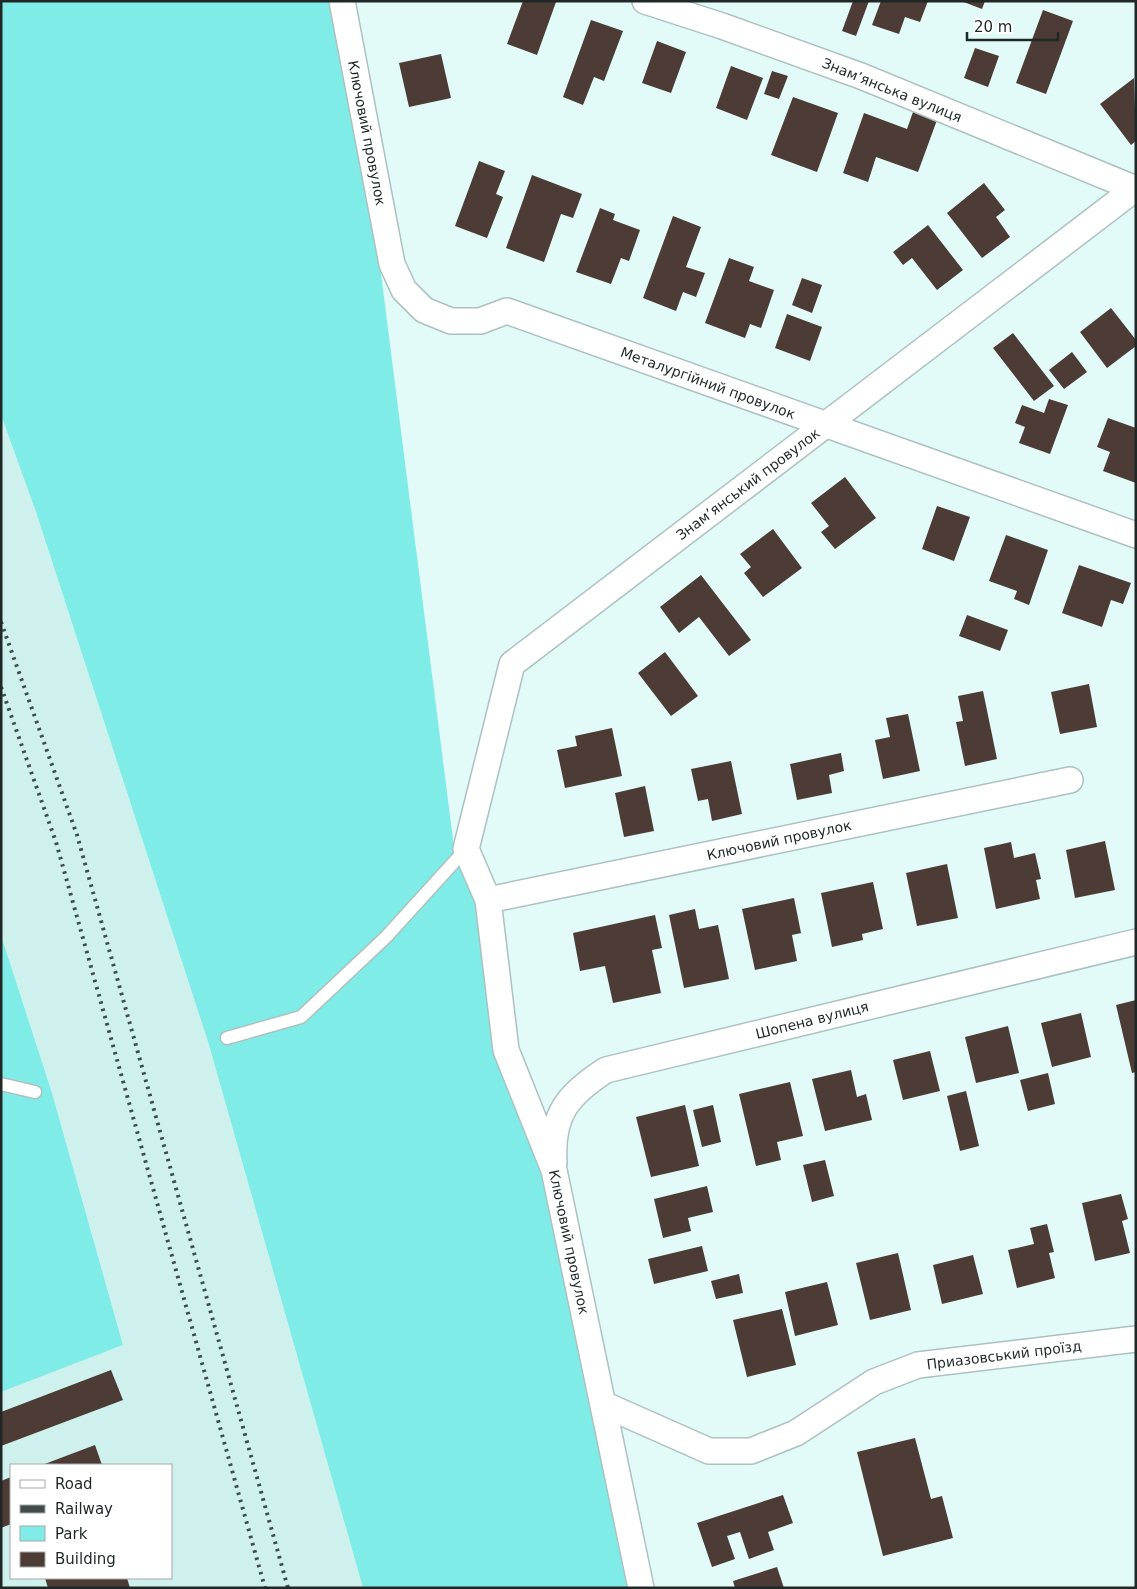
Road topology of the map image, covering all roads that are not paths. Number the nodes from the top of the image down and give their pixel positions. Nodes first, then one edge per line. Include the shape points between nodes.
1 (342, 1) edge
2 (645, 1) edge
3 (1135, 189) edge
4 (507, 311) joint
5 (826, 425) junction
6 (1136, 535) edge
7 (1070, 780) dead end
8 (466, 849) junction
9 (488, 900) junction
10 (1136, 942) edge
11 (227, 1038) dead end
12 (1, 1084) edge
13 (34, 1092) dead end
14 (554, 1170) junction
15 (1136, 1339) edge
16 (603, 1404) junction
17 (641, 1588) edge

1 - 4 street, Ключовий провулок via 392,264 404,290 424,310 451,321 480,321
2 - 3 street, Знам’янська вулиця via 860,76
3 - 5 street, Знам’янський провулок
4 - 5 street, Металургійний провулок
5 - 6 street, Металургійний провулок
5 - 8 street, Знам’янський провулок via 512,664
7 - 9 street, Ключовий провулок
8 - 9 street, Ключовий провулок
8 - 11 lane via 386,937 301,1017
9 - 14 street, Ключовий провулок via 506,1050
10 - 14 street, Шопена вулиця via 606,1070 581,1086 562,1110 553,1140
12 - 13 lane
14 - 16 street, Ключовий провулок
15 - 16 street, Приазовський проїзд via 918,1365 874,1382 796,1433 751,1451 709,1451
16 - 17 street, Ключовий провулок

